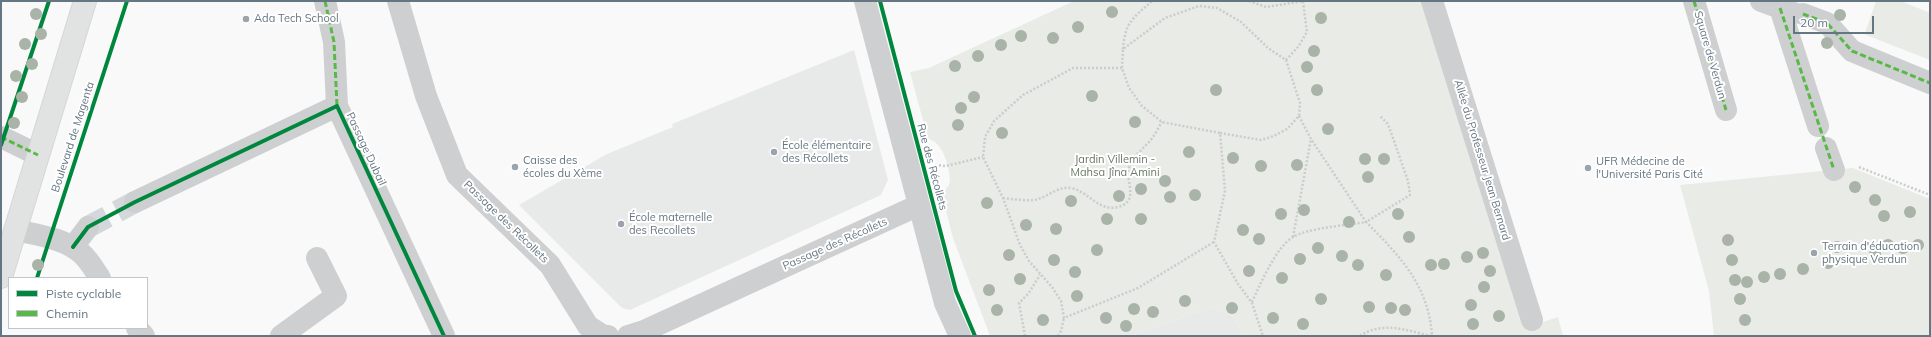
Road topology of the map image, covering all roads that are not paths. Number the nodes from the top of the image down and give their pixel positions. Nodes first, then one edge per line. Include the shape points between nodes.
1 (85, 1) edge
2 (325, 1) edge
3 (398, 1) edge
4 (865, 1) edge
5 (1432, 1) edge
6 (1694, 1) edge
7 (1770, 5) edge
8 (1805, 7) edge
9 (1930, 82) edge
10 (337, 106) junction
11 (1726, 110) dead end
12 (1818, 126) dead end
13 (1, 137) edge
14 (38, 155) junction
15 (135, 202) tunnel mouth
16 (920, 205) junction
17 (88, 226) tunnel mouth
18 (16, 230) junction
19 (73, 247) junction
20 (317, 258) dead end
21 (1, 276) edge
22 (99, 277) edge
23 (1532, 320) dead end
24 (662, 330) edge
25 (281, 336) edge
26 (444, 336) edge
27 (608, 336) edge
28 (628, 336) edge
29 (960, 336) edge

1 - 14 main road
2 - 10 street, Passage Dubail via 334,42
3 - 27 street, Passage des Récollets via 426,96 457,175 550,265 588,326
4 - 16 street, Rue des Récollets
5 - 23 street, Allée du Professeur Jean Bernard
6 - 11 street, Square de Verdun
7 - 8 street via 1794,13
7 - 12 street
8 - 9 street via 1828,23 1852,51
10 - 15 street, Passage Dubail
10 - 26 street, Passage Dubail
13 - 14 street
14 - 18 main road
16 - 24 street, Passage des Récollets
16 - 29 street, Rue des Récollets via 946,303
17 - 19 street
18 - 19 street via 58,240
18 - 21 main road
19 - 22 street via 88,259
20 - 25 street via 336,296
24 - 28 street, Passage des Récollets

